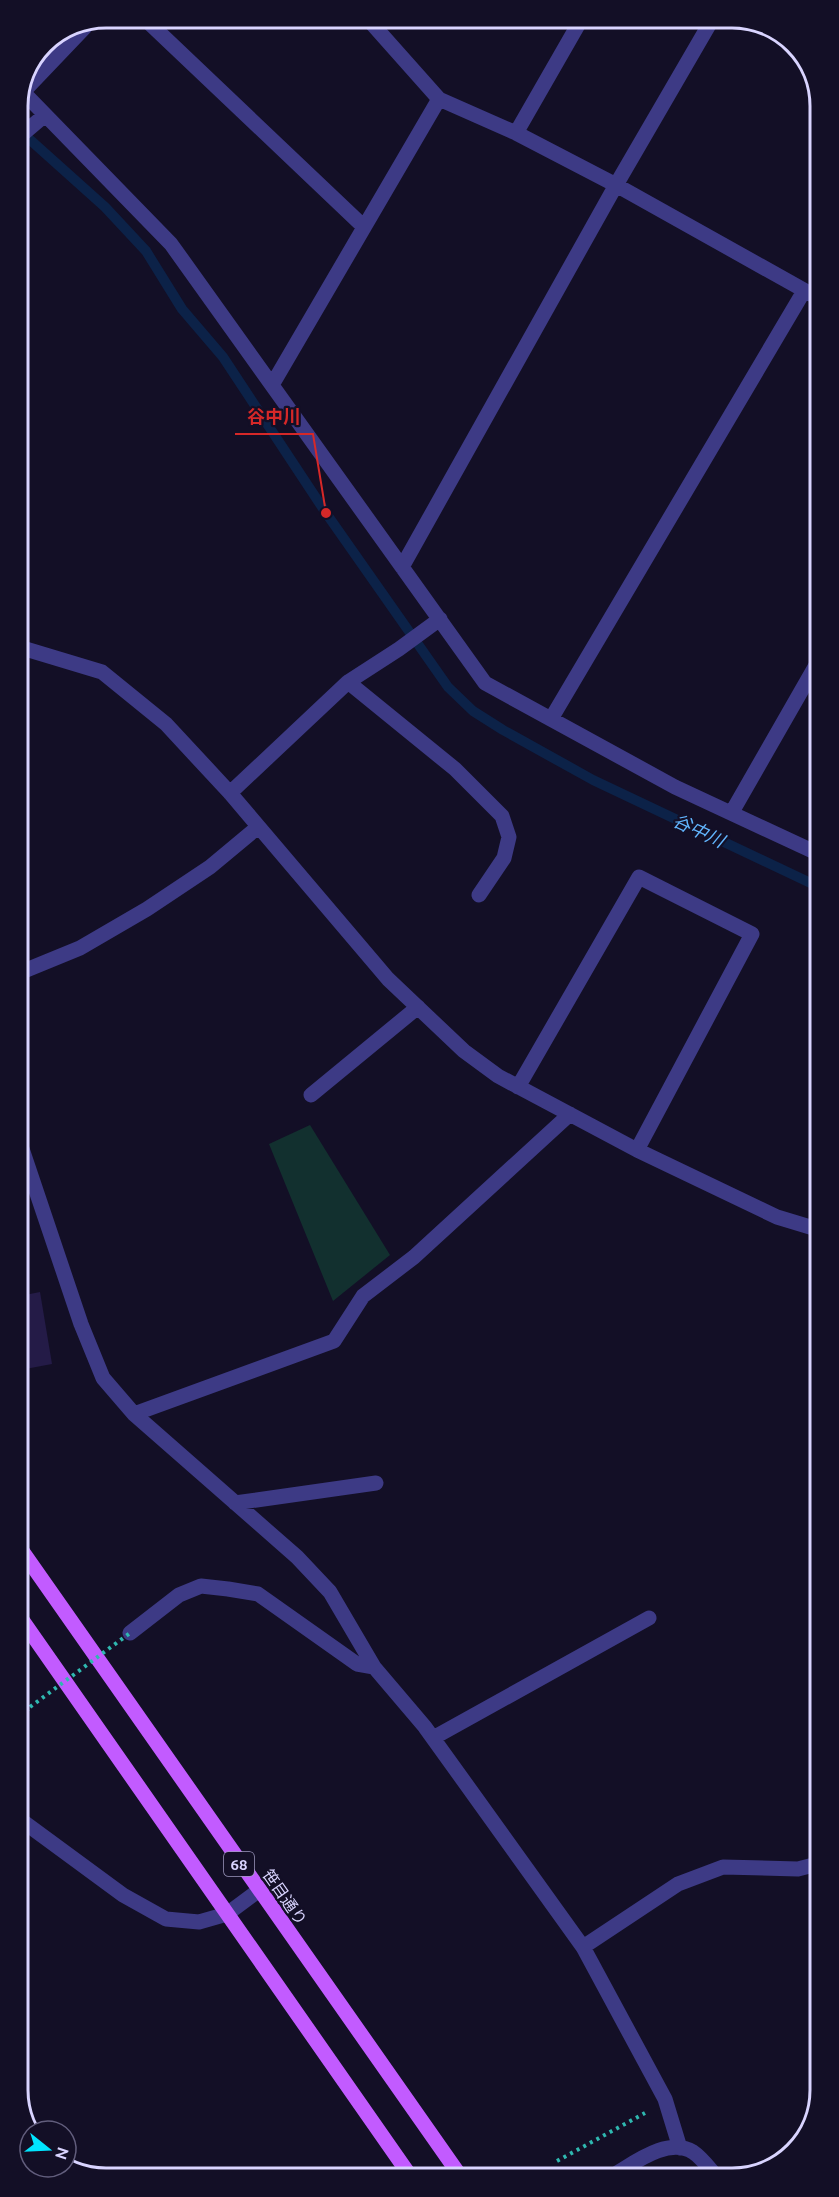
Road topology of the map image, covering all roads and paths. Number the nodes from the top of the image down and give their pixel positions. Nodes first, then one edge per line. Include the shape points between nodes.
1 (155, 28) edge
2 (376, 28) edge
3 (572, 29) edge
4 (706, 29) edge
5 (78, 34) edge
6 (33, 81) edge
7 (29, 99) edge
8 (439, 99) junction
9 (45, 115) junction
10 (29, 129) edge
11 (516, 133) junction
12 (616, 185) junction
13 (364, 227) junction
14 (804, 291) junction
15 (810, 294) edge
16 (272, 386) junction
17 (402, 567) junction
18 (433, 624) junction
19 (29, 649) edge
20 (810, 676) edge
21 (348, 682) junction
22 (551, 719) junction
23 (230, 793) junction
24 (732, 812) junction
25 (258, 827) junction
26 (810, 850) edge
27 (479, 895) dead end
28 (29, 969) edge
29 (418, 1007) junction
30 (518, 1087) junction
31 (311, 1095) dead end
32 (570, 1114) junction
33 (637, 1150) junction
34 (29, 1170) edge
35 (810, 1227) edge
36 (134, 1414) junction
37 (376, 1484) dead end
38 (235, 1503) junction
39 (29, 1561) edge
40 (649, 1618) dead end
41 (29, 1630) edge
42 (129, 1633) joint
43 (374, 1666) junction
44 (29, 1708) edge
45 (433, 1738) junction
46 (29, 1826) edge
47 (810, 1866) edge
48 (258, 1891) junction
49 (227, 1914) junction
50 (583, 1947) junction
51 (645, 2112) dead end
52 (680, 2148) junction
53 (557, 2161) dead end
54 (405, 2168) edge
55 (455, 2168) edge
56 (626, 2168) edge
57 (709, 2168) edge

1 - 13 street
2 - 8 street
3 - 11 street
4 - 12 street
5 - 6 street
7 - 9 street
8 - 11 street
8 - 13 street
9 - 10 street
9 - 16 street via 171,244
11 - 12 street
12 - 14 street
12 - 17 street
13 - 16 street
14 - 15 street
14 - 22 street
16 - 17 street
17 - 18 street
18 - 21 street
18 - 22 street via 485,683
19 - 23 street via 102,672 166,724
20 - 24 street
21 - 23 street
21 - 27 street via 455,769 502,816 509,837 504,858
22 - 24 street via 675,787
23 - 25 street
24 - 26 street
25 - 28 street via 210,867 147,909 80,948
25 - 29 street via 388,979
29 - 30 street via 464,1051
29 - 31 street
30 - 32 street
30 - 33 street via 639,877 752,934
32 - 33 street
32 - 36 street via 414,1257 363,1296 334,1341
33 - 35 street via 777,1217
34 - 36 street via 103,1378
36 - 38 street
37 - 38 street
38 - 43 street via 330,1592
39 - 48 main road, 笹目通り / 68
40 - 45 street
41 - 49 main road, 68
42 - 43 street via 179,1595 201,1586 228,1589 258,1594 357,1664
42 - 44 path, bridge
43 - 45 street
45 - 50 street
46 - 49 street via 123,1895 166,1919 199,1922
47 - 50 street via 723,1867 678,1884
48 - 49 street
48 - 55 main road, 笹目通り / 68
49 - 54 main road, 68
50 - 52 street via 665,2099
51 - 53 path
52 - 56 street via 660,2151
52 - 57 street via 691,2151

